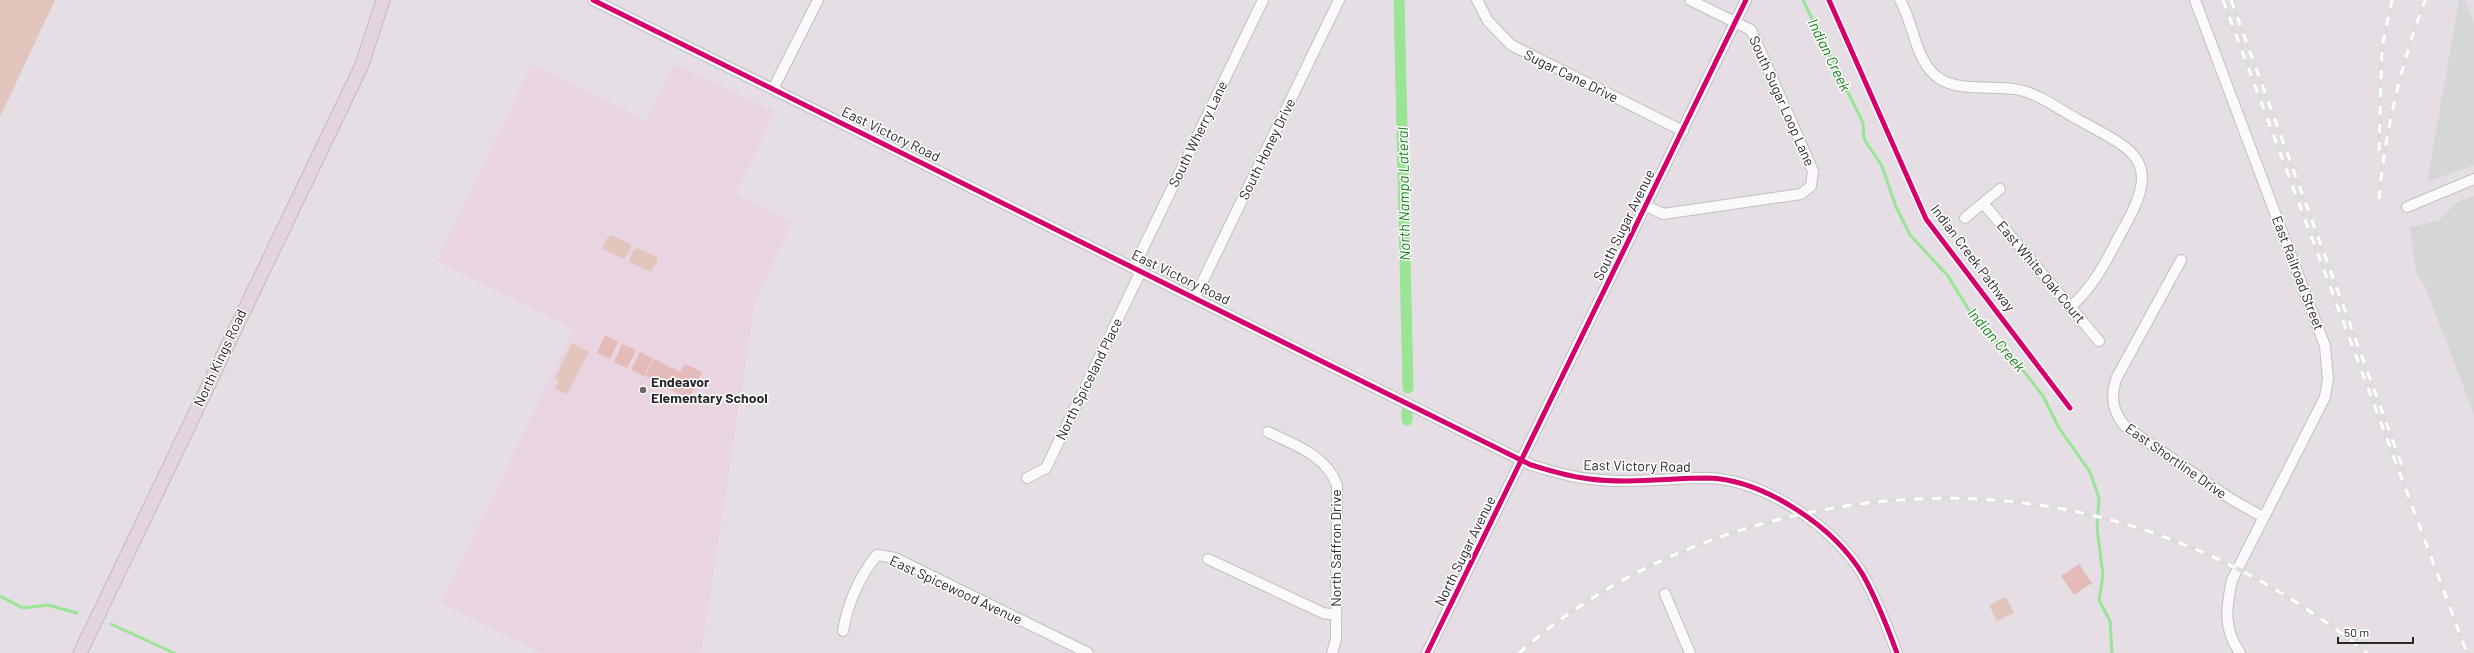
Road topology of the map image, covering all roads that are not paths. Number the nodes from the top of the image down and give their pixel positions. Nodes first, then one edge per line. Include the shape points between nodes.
1 (383, 0) edge
2 (391, 0) edge
3 (593, 0) edge
4 (818, 0) edge
5 (1263, 0) edge
6 (1339, 0) edge
7 (1477, 0) edge
8 (1690, 0) edge
9 (1746, 0) edge
10 (1900, 0) edge
11 (2195, 0) edge
12 (1735, 22) junction
13 (362, 65) junction
14 (773, 89) junction
15 (1683, 131) junction
16 (2474, 179) edge
17 (2000, 189) dead end
18 (1983, 203) junction
19 (1647, 206) junction
20 (2407, 207) dead end
21 (1965, 218) dead end
22 (2181, 260) dead end
23 (1138, 269) junction
24 (1195, 297) junction
25 (2070, 307) junction
26 (2099, 341) dead end
27 (1268, 432) dead end
28 (1523, 460) junction
29 (1027, 478) dead end
30 (2264, 517) junction
31 (1208, 559) dead end
32 (1665, 594) dead end
33 (1336, 615) junction
34 (843, 631) dead end
35 (80, 653) edge
36 (1088, 653) edge
37 (1332, 653) edge
38 (1428, 653) edge
39 (1690, 653) edge
40 (1896, 653) edge
41 (2240, 653) edge

1 - 13 main road, North Kings Road
2 - 13 main road, North Kings Road via 382,33
3 - 14 street, East Victory Road
4 - 14 street
5 - 23 street, South Wherry Lane
6 - 24 street, South Honey Drive
7 - 15 street, Sugar Cane Drive via 1488,21 1511,45
8 - 12 street, South Sugar Loop Lane
9 - 12 street, South Sugar Avenue
10 - 25 street via 1914,33 1922,62 1940,80 1956,85 2008,88 2034,95 2131,151 2140,169 2142,190 2138,201 2089,289
11 - 30 street, East Railroad Street via 2325,346 2328,361 2326,397
12 - 15 street, South Sugar Avenue
12 - 19 street, South Sugar Loop Lane via 1751,30 1813,171 1811,186 1800,194 1663,214
13 - 35 main road, North Kings Road
14 - 23 street, East Victory Road
15 - 19 street, South Sugar Avenue
16 - 20 street
17 - 18 street
18 - 21 street
18 - 25 street, East White Oak Court
19 - 28 street, South Sugar Avenue
22 - 30 street, East Shortline Drive via 2118,377 2112,395 2114,408 2118,419 2126,427 2231,499
23 - 24 street, East Victory Road
23 - 29 street, North Spiceland Place via 1046,468
24 - 28 street, East Victory Road
25 - 26 street, East White Oak Court
27 - 33 street, North Saffron Drive via 1322,460 1335,478
28 - 38 street, North Sugar Avenue
28 - 40 street, East Victory Road via 1559,474 1590,479 1710,478 1746,486 1780,500 1817,525 1850,557 1862,574 1883,616
30 - 41 street, East Railroad Street via 2232,580 2226,609 2232,642
31 - 33 street via 1323,613
32 - 39 street
33 - 37 street, North Saffron Drive via 1336,639
34 - 36 street, East Spicewood Avenue via 846,611 866,568 877,555 895,558

